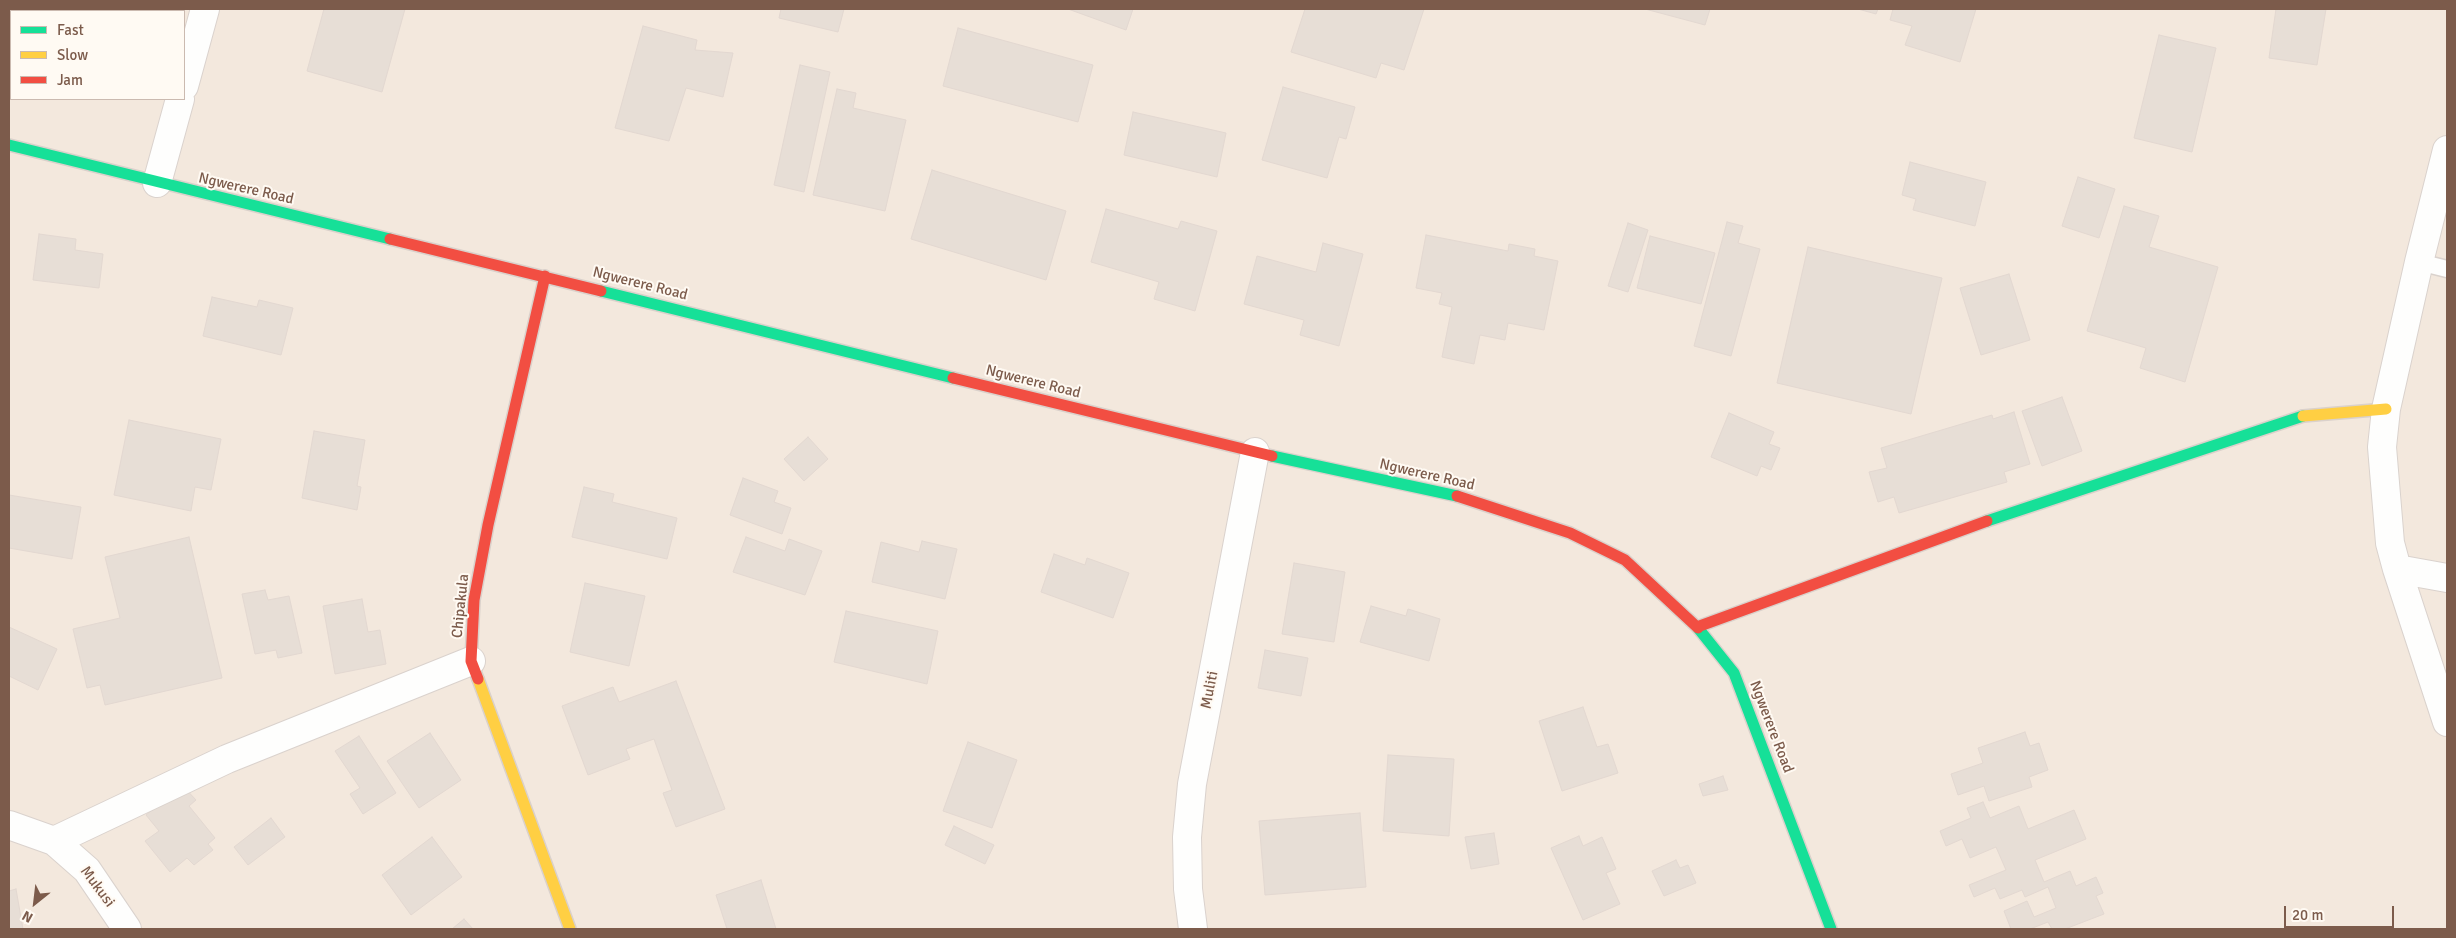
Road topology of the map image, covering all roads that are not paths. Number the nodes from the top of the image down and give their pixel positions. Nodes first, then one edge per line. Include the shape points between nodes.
1 (205, 9) edge
2 (185, 82) edge
3 (180, 100) edge
4 (9, 145) edge
5 (2447, 150) edge
6 (157, 183) junction
7 (2419, 262) junction
8 (2447, 269) edge
9 (545, 276) junction
10 (2386, 409) junction
11 (1256, 452) junction
12 (2396, 568) junction
13 (2447, 578) edge
14 (1697, 627) junction
15 (471, 661) junction
16 (2447, 722) edge
17 (9, 825) edge
18 (54, 841) junction
19 (127, 929) edge
20 (570, 929) edge
21 (1192, 929) edge
22 (1831, 929) edge

1 - 2 street
3 - 6 street
4 - 6 street, Ngwerere Road
5 - 7 street
6 - 9 street, Ngwerere Road
7 - 8 lane
7 - 10 street
9 - 11 street, Ngwerere Road
9 - 15 street, Chipakula via 488,525 474,600
10 - 12 street via 2382,447 2390,543
10 - 14 street via 2297,416 1941,537
11 - 14 street, Ngwerere Road via 1462,497 1570,533 1624,560
11 - 21 street, Muliti via 1192,784 1187,838
12 - 13 street
12 - 16 street
14 - 22 street, Ngwerere Road via 1734,673
15 - 18 street via 227,759
15 - 20 street, Chipakula
17 - 18 street, Mukusi
18 - 19 street, Mukusi via 87,870

